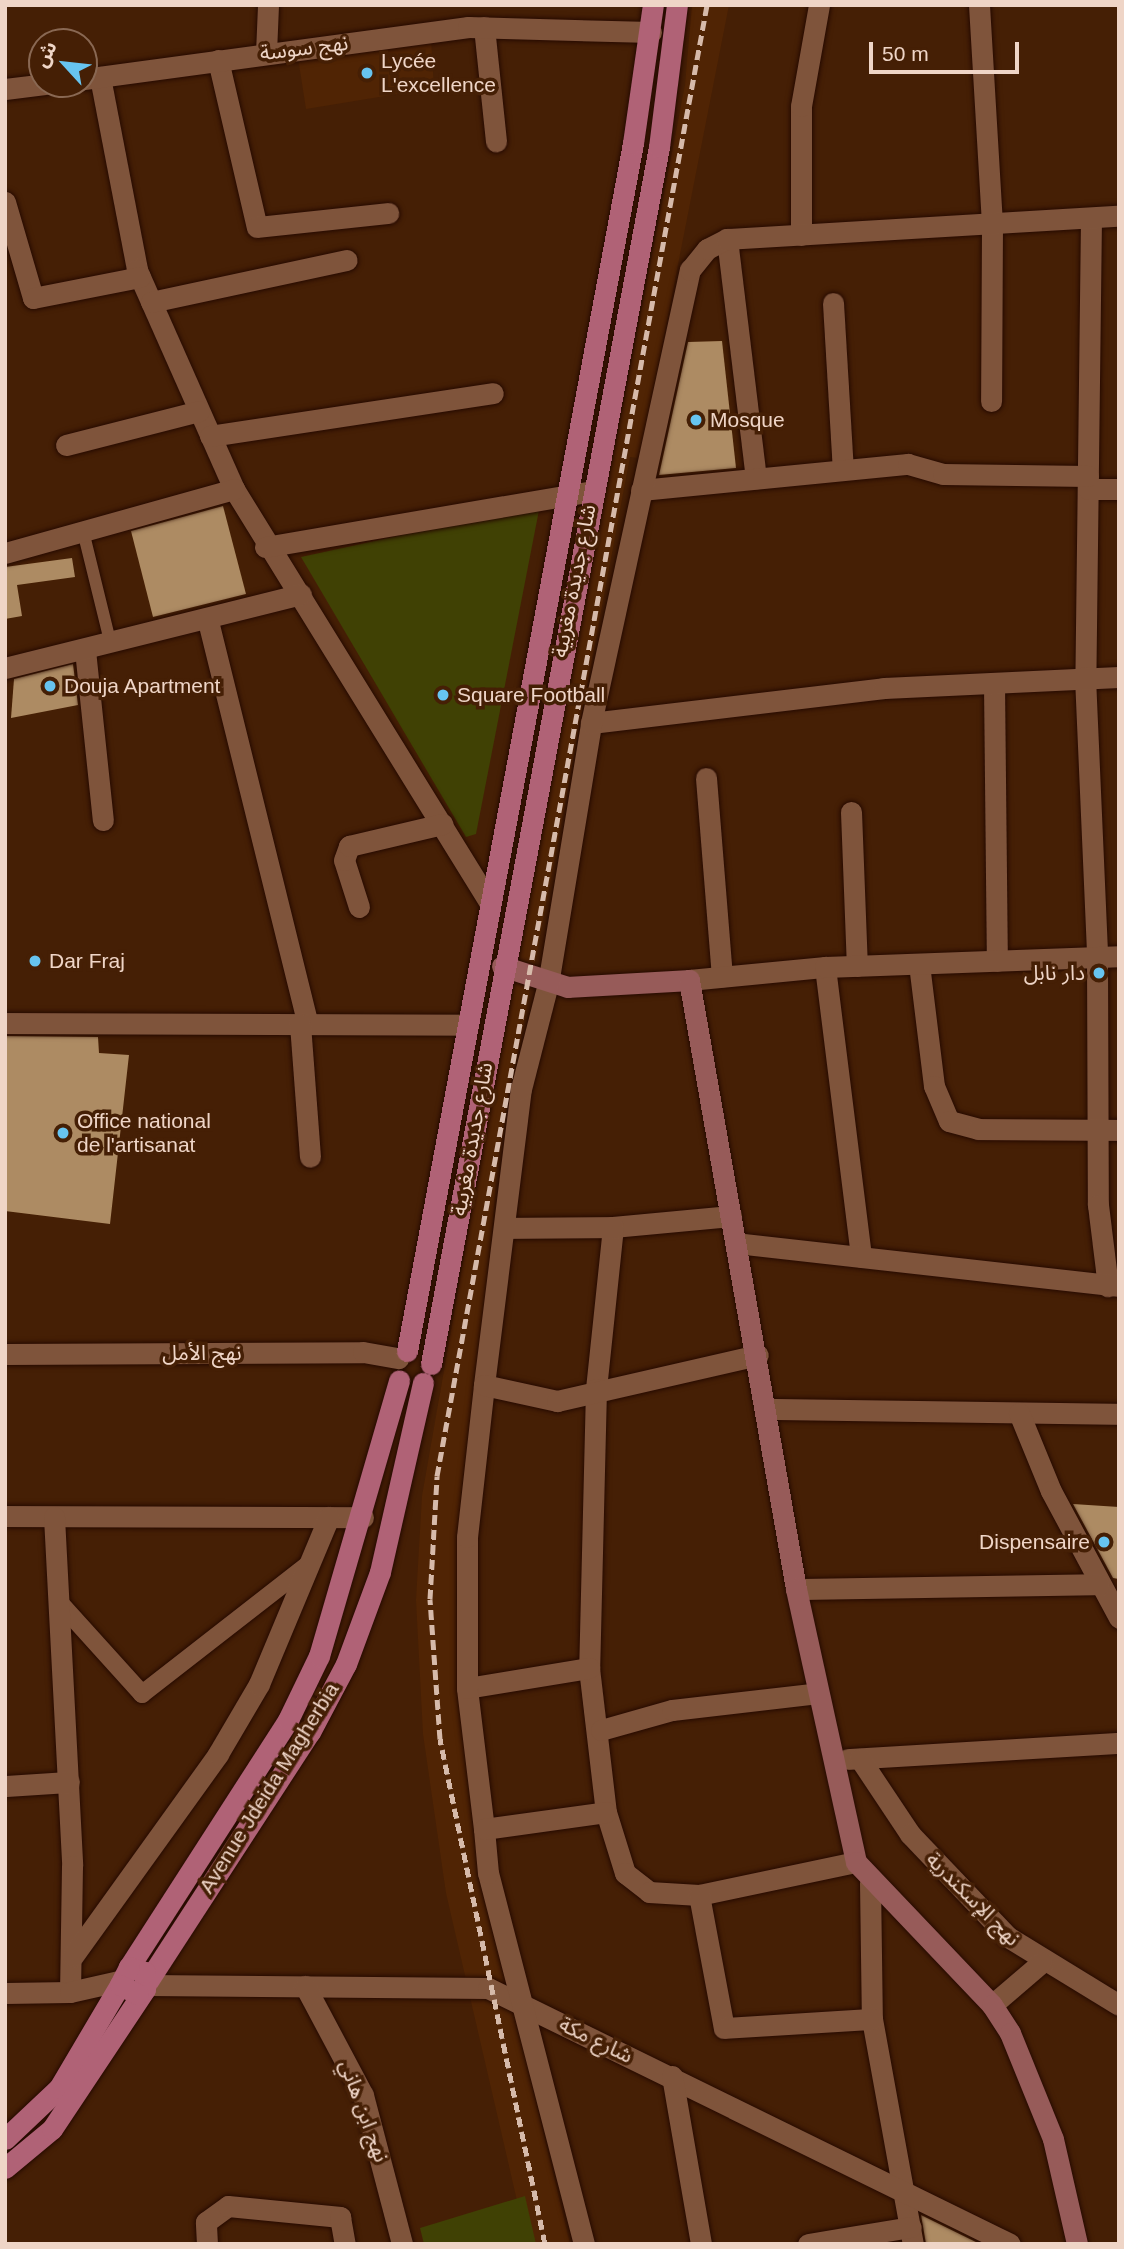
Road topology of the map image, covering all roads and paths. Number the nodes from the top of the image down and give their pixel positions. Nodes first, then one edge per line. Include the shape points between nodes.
1 (268, 5) edge
2 (653, 5) edge
3 (677, 5) edge
4 (819, 5) edge
5 (979, 5) edge
6 (484, 27) junction
7 (651, 32) junction
8 (267, 53) junction
9 (218, 60) junction
10 (98, 77) edge
11 (28, 86) edge
12 (5, 89) edge
13 (97, 98) edge
14 (496, 141) dead end
15 (5, 202) edge
16 (388, 213) dead end
17 (1119, 216) edge
18 (1091, 218) junction
19 (992, 226) junction
20 (801, 234) junction
21 (727, 239) junction
22 (347, 261) dead end
23 (140, 277) junction
24 (151, 302) junction
25 (833, 303) dead end
26 (493, 393) dead end
27 (991, 401) dead end
28 (199, 411) junction
29 (210, 436) junction
30 (66, 445) dead end
31 (843, 470) junction
32 (756, 478) junction
33 (1088, 483) junction
34 (234, 489) junction
35 (1119, 489) edge
36 (591, 491) junction
37 (641, 491) junction
38 (566, 495) junction
39 (83, 531) junction
40 (265, 547) junction
41 (5, 553) edge
42 (301, 594) junction
43 (208, 621) junction
44 (111, 645) junction
45 (85, 650) junction
46 (5, 668) edge
47 (1085, 677) junction
48 (1119, 677) edge
49 (994, 684) junction
50 (591, 723) junction
51 (706, 778) dead end
52 (851, 812) dead end
53 (103, 820) dead end
54 (442, 824) junction
55 (490, 903) junction
56 (359, 907) dead end
57 (1119, 956) edge
58 (1097, 957) junction
59 (997, 961) junction
60 (919, 964) junction
61 (502, 966) junction
62 (857, 966) junction
63 (825, 967) junction
64 (722, 976) junction
65 (689, 980) junction
66 (548, 984) junction
67 (5, 1023) edge
68 (304, 1024) junction
69 (468, 1025) junction
70 (1108, 1130) edge
71 (310, 1157) dead end
72 (731, 1216) junction
73 (612, 1227) junction
74 (505, 1228) junction
75 (736, 1243) junction
76 (861, 1257) junction
77 (1114, 1286) edge
78 (5, 1354) edge
79 (402, 1354) junction
80 (758, 1355) junction
81 (427, 1374) junction
82 (399, 1380) junction
83 (484, 1385) junction
84 (596, 1389) junction
85 (769, 1409) junction
86 (1019, 1413) junction
87 (1119, 1414) edge
88 (5, 1516) edge
89 (54, 1517) junction
90 (329, 1517) junction
91 (363, 1517) junction
92 (310, 1563) junction
93 (1099, 1584) junction
94 (796, 1589) junction
95 (59, 1602) junction
96 (1119, 1618) edge
97 (589, 1668) junction
98 (467, 1688) junction
99 (818, 1693) junction
100 (601, 1730) junction
101 (1119, 1744) edge
102 (860, 1759) junction
103 (833, 1760) junction
104 (69, 1782) junction
105 (5, 1786) edge
106 (606, 1812) junction
107 (484, 1829) junction
108 (856, 1862) junction
109 (870, 1883) junction
110 (699, 1895) junction
111 (73, 1956) junction
112 (1041, 1963) junction
113 (134, 1982) junction
114 (305, 1986) junction
115 (70, 1992) junction
116 (5, 1993) edge
117 (992, 2005) junction
118 (1119, 2005) edge
119 (527, 2007) junction
120 (872, 2019) junction
121 (672, 2076) junction
122 (5, 2139) edge
123 (5, 2168) edge
124 (906, 2192) junction
125 (912, 2236) edge
126 (207, 2244) edge
127 (345, 2244) edge
128 (402, 2244) edge
129 (584, 2244) edge
130 (701, 2244) edge
131 (808, 2244) edge
132 (1010, 2244) edge
133 (1077, 2244) edge

1 - 8 street
2 - 7 main road, شارع جديدة مغربية
3 - 36 main road, شارع جديدة مغربية via 659,147
4 - 20 street via 801,106
5 - 19 street
6 - 7 street, نهج سوسة
6 - 8 street, نهج سوسة
6 - 14 street
7 - 38 main road, شارع جديدة مغربية
8 - 9 street, نهج سوسة
9 - 10 street, نهج سوسة
9 - 16 street via 257,227
11 - 12 street
13 - 23 street
15 - 23 street via 33,298
17 - 18 street
18 - 19 street
18 - 33 street
19 - 20 street
19 - 27 street
20 - 21 street
21 - 32 street
21 - 37 street via 696,260 685,283
22 - 24 street
23 - 24 street
24 - 28 street
25 - 31 street
26 - 29 street
28 - 29 street
28 - 30 street
29 - 34 street
31 - 32 street
31 - 33 street via 908,464 943,474
32 - 37 street
33 - 35 street
33 - 47 street
34 - 39 street
34 - 40 street
36 - 38 street
36 - 61 main road, شارع جديدة مغربية
37 - 50 street
38 - 40 street
38 - 55 main road, شارع جديدة مغربية
39 - 41 street
39 - 44 lane
40 - 42 street
42 - 43 street
42 - 54 street
43 - 44 street
43 - 68 street
44 - 45 street
45 - 46 street
45 - 53 street
47 - 48 street
47 - 49 street
47 - 58 street
49 - 50 street via 884,688
49 - 59 street
50 - 66 street
51 - 64 street
52 - 62 street
54 - 55 street
54 - 56 street via 349,846 344,860
55 - 69 main road, شارع جديدة مغربية
57 - 58 street
58 - 59 street
58 - 70 street
59 - 60 street
60 - 62 street
60 - 70 street via 934,1086 949,1121 978,1129
61 - 66 main road
61 - 81 main road, شارع جديدة مغربية
62 - 63 street
63 - 64 street
63 - 76 street
64 - 65 street
65 - 66 main road via 592,989
65 - 72 main road
66 - 74 street via 521,1089
67 - 68 street
68 - 69 street
68 - 71 street
69 - 79 main road, شارع جديدة مغربية
70 - 77 street
72 - 73 street
72 - 75 main road
73 - 74 street
73 - 84 street
74 - 83 street
75 - 76 street
75 - 80 main road
76 - 77 street
78 - 79 street, نهج الأمل
79 - 81 main road via 422,1352
79 - 82 main road, شارع جديدة مغربية
80 - 84 street
80 - 85 main road
81 - 82 main road via 411,1386
81 - 113 main road, Avenue Jdeida Magherbia via 380,1572 346,1664 310,1732
82 - 91 main road, Avenue Jdeida Magherbia
83 - 84 street via 557,1401
83 - 98 street via 467,1537
84 - 97 street
85 - 86 street
85 - 94 main road
86 - 87 street
86 - 93 street
88 - 89 street
89 - 90 street
89 - 95 street
90 - 91 street
90 - 92 street
91 - 113 main road, Avenue Jdeida Magherbia via 333,1620 288,1720
92 - 95 street via 142,1694
92 - 111 street via 259,1684 218,1755
93 - 94 street
93 - 96 street
94 - 99 main road
95 - 104 street
97 - 98 street
97 - 100 street
98 - 107 street
99 - 100 street via 672,1710
99 - 103 main road
100 - 106 street
101 - 102 street
102 - 103 street
102 - 112 street, نهج الإسكندرية via 873,1787 952,1883
103 - 108 main road
104 - 105 street
104 - 111 street
106 - 107 street
106 - 110 street via 632,1883 649,1892
107 - 119 street via 488,1873
108 - 109 main road
108 - 110 street
109 - 117 main road
109 - 120 street
110 - 120 street via 724,2028
111 - 115 street
112 - 117 street
112 - 118 street, نهج الإسكندرية
113 - 114 street, شارع مكة
113 - 115 street, شارع مكة
113 - 122 main road, Avenue Jdeida Magherbia via 59,2088
113 - 123 main road, Avenue Jdeida Magherbia via 52,2129
114 - 119 street, شارع مكة via 447,1984 488,1988
114 - 128 street, نهج ابن هاني via 363,2095
115 - 116 street, شارع مكة
117 - 133 main road via 1037,2092
119 - 121 street, شارع مكة
119 - 129 street
120 - 124 street
121 - 124 street, شارع مكة
121 - 130 street
124 - 125 street
124 - 132 street, شارع مكة
125 - 131 street
126 - 127 street via 206,2222 228,2206 340,2217

